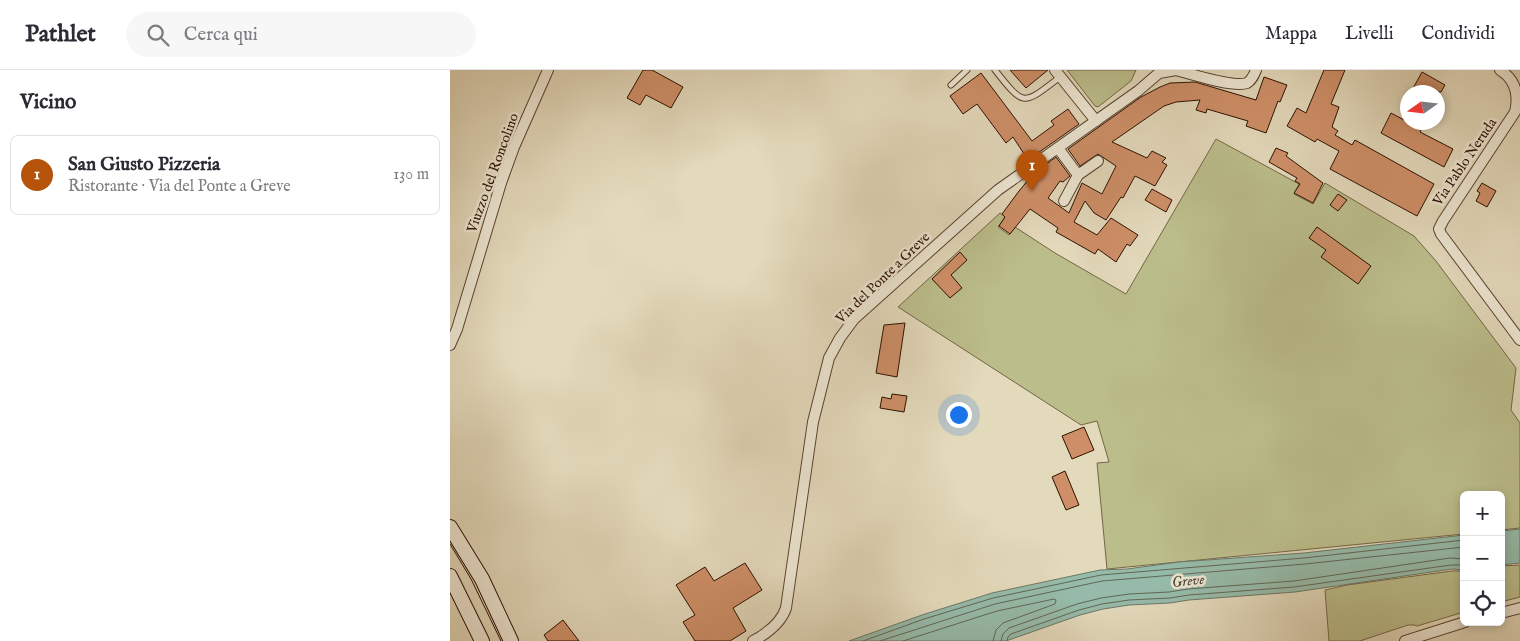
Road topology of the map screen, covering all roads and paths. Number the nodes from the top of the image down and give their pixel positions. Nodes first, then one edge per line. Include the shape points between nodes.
1 (548, 70) edge
2 (967, 70) edge
3 (995, 70) edge
4 (1176, 70) edge
5 (1256, 70) edge
6 (1500, 70) edge
7 (1158, 71) edge
8 (1058, 73) edge
9 (951, 85) dead end
10 (1096, 121) junction
11 (1058, 148) junction
12 (1098, 161) dead end
13 (1078, 175) junction
14 (1064, 202) dead end
15 (1520, 340) edge
16 (450, 345) edge
17 (450, 527) edge
18 (450, 576) edge
19 (1520, 608) edge
20 (1505, 612) edge
21 (1460, 624) edge
22 (482, 641) edge
23 (511, 641) edge
24 (753, 641) edge
25 (1405, 641) edge

1 - 16 street, Viuzzo del Roncolino via 501,183
2 - 9 lane
3 - 8 lane via 1013,93 1028,99
4 - 5 street, Via del Ponte a Greve via 1239,84 1250,80
4 - 7 street, Via del Ponte a Greve
6 - 15 street, Via Pablo Neruda via 1508,75 1517,93 1515,112 1440,229
7 - 10 street, Via del Ponte a Greve via 1138,91
8 - 10 street
10 - 11 street, Via del Ponte a Greve
11 - 13 street
11 - 24 street, Via del Ponte a Greve via 998,190 854,319 840,338 829,358 813,422 786,608 781,620
12 - 13 street
13 - 14 street
17 - 23 main road via 482,579
18 - 22 main road
19 - 20 street
21 - 25 street

